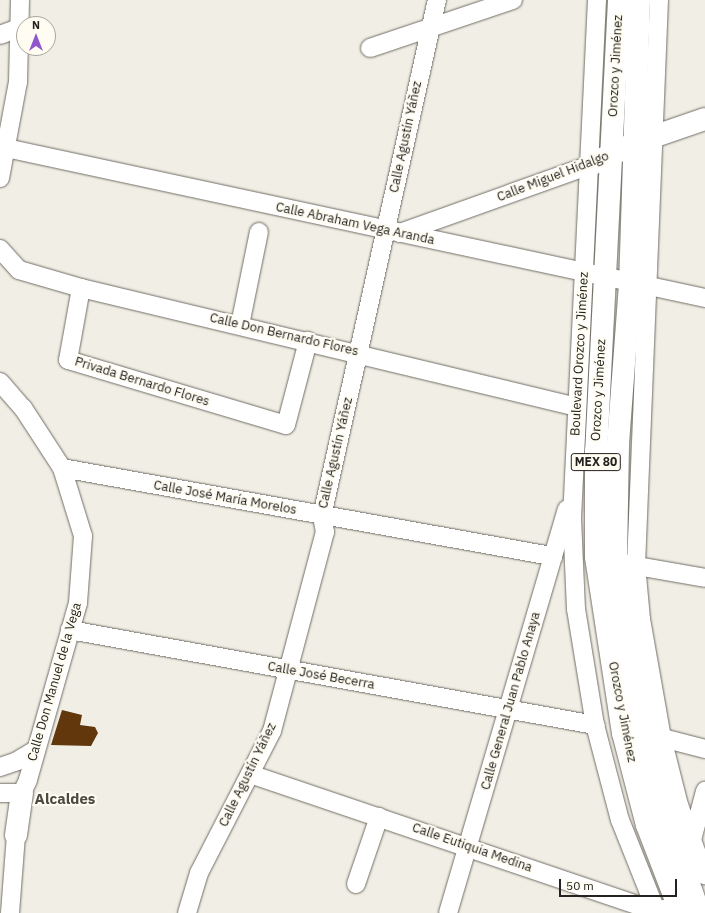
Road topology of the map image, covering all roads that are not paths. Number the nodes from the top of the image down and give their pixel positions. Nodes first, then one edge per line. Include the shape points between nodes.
1 (20, 0) edge
2 (437, 0) edge
3 (513, 0) edge
4 (597, 0) edge
5 (619, 0) edge
6 (639, 0) edge
7 (659, 0) edge
8 (19, 16) edge
9 (16, 29) edge
10 (429, 30) junction
11 (0, 35) edge
12 (370, 48) dead end
13 (18, 56) edge
14 (705, 119) edge
15 (644, 140) junction
16 (6, 148) junction
17 (612, 155) junction
18 (590, 165) junction
19 (0, 178) edge
20 (260, 232) dead end
21 (393, 232) junction
22 (0, 248) edge
23 (584, 273) junction
24 (605, 278) junction
25 (639, 285) junction
26 (81, 288) junction
27 (705, 298) edge
28 (240, 325) junction
29 (308, 341) junction
30 (359, 353) junction
31 (0, 382) edge
32 (577, 407) junction
33 (62, 468) junction
34 (573, 488) junction
35 (322, 516) junction
36 (553, 556) junction
37 (626, 564) junction
38 (705, 578) edge
39 (70, 630) junction
40 (288, 670) junction
41 (508, 711) junction
42 (595, 725) junction
43 (652, 736) junction
44 (705, 749) edge
45 (35, 750) junction
46 (0, 767) edge
47 (250, 774) junction
48 (705, 791) edge
49 (0, 793) edge
50 (22, 793) junction
51 (379, 817) junction
52 (16, 835) joint
53 (692, 840) junction
54 (468, 846) junction
55 (705, 875) edge
56 (356, 884) dead end
57 (688, 907) edge
58 (657, 912) edge
59 (10, 913) edge
60 (187, 913) edge
61 (448, 913) edge

1 - 8 street
2 - 10 street, Calle Agustín Yáñez
3 - 10 street
4 - 18 street, Boulevard Orozco y Jiménez / MEX 80
5 - 17 main road, Orozco y Jiménez / MEX 80
6 - 15 main road, Orozco y Jiménez / MEX 80
7 - 15 street, Orozco y Jiménez
9 - 11 street
10 - 12 street
10 - 21 street, Calle Agustín Yáñez
13 - 16 street via 18,82
14 - 15 main road, Calle Miguel Hidalgo
15 - 17 main road, Calle Miguel Hidalgo
15 - 25 main road, Orozco y Jiménez / MEX 80
16 - 19 street
16 - 21 street, Calle Abraham Vega Aranda
17 - 18 main road, Calle Miguel Hidalgo
17 - 24 main road, Orozco y Jiménez / MEX 80
18 - 21 street, Calle Miguel Hidalgo
18 - 23 street, Boulevard Orozco y Jiménez / MEX 80
20 - 28 street
21 - 23 street, Calle Abraham Vega Aranda
21 - 30 street, Calle Agustín Yáñez
22 - 26 street, Calle Don Bernardo Flores via 19,270
23 - 24 street, Calle Abraham Vega Aranda
23 - 32 street, Boulevard Orozco y Jiménez / MEX 80
24 - 25 street, Calle Abraham Vega Aranda
24 - 57 main road, Orozco y Jiménez / MEX 80 via 596,451 596,557 623,733 647,825
25 - 27 street, Calle Abraham Vega Aranda
25 - 37 main road, Orozco y Jiménez / MEX 80 via 618,445
26 - 28 street, Calle Don Bernardo Flores
26 - 29 street, Privada Bernardo Flores via 68,360 286,425
28 - 29 street, Calle Don Bernardo Flores
29 - 30 street, Calle Don Bernardo Flores
30 - 32 street, Calle Don Bernardo Flores
30 - 35 street, Calle Agustín Yáñez
31 - 33 street, Calle Don Manuel de la Vega via 23,408
32 - 34 street, Boulevard Orozco y Jiménez / MEX 80
33 - 35 street, Calle José María Morelos
33 - 39 street, Calle Don Manuel de la Vega via 83,536 78,604
34 - 36 street, Calle General Juan Pablo Anaya
34 - 42 street, Boulevard Orozco y Jiménez / MEX 80 via 576,609
35 - 36 street, Calle José María Morelos
35 - 40 street, Calle Agustín Yáñez via 325,532
36 - 41 street, Calle General Juan Pablo Anaya
37 - 38 street
37 - 43 main road, Orozco y Jiménez / MEX 80
39 - 40 street, Calle José Becerra
39 - 45 street, Calle Don Manuel de la Vega
40 - 41 street, Calle José Becerra
40 - 47 street, Calle Agustín Yáñez via 272,731
41 - 42 street, Calle José Becerra
41 - 54 street, Calle General Juan Pablo Anaya
42 - 58 street, Boulevard Orozco y Jiménez / MEX 80 via 620,820
43 - 44 street
43 - 53 street, Orozco y Jiménez
43 - 57 main road, Orozco y Jiménez / MEX 80 via 664,810
45 - 46 street via 17,761
45 - 50 street, Calle Don Manuel de la Vega
47 - 51 street, Calle Eutiquia Medina
47 - 60 street, Calle Agustín Yáñez via 199,873
48 - 53 street
49 - 50 street
50 - 52 main road, Calle Don Manuel de la Vega
51 - 54 street, Calle Eutiquia Medina
51 - 56 street
52 - 59 street
53 - 55 street, Orozco y Jiménez
54 - 58 street, Calle Eutiquia Medina
54 - 61 street, Calle General Juan Pablo Anaya
57 - 58 street

